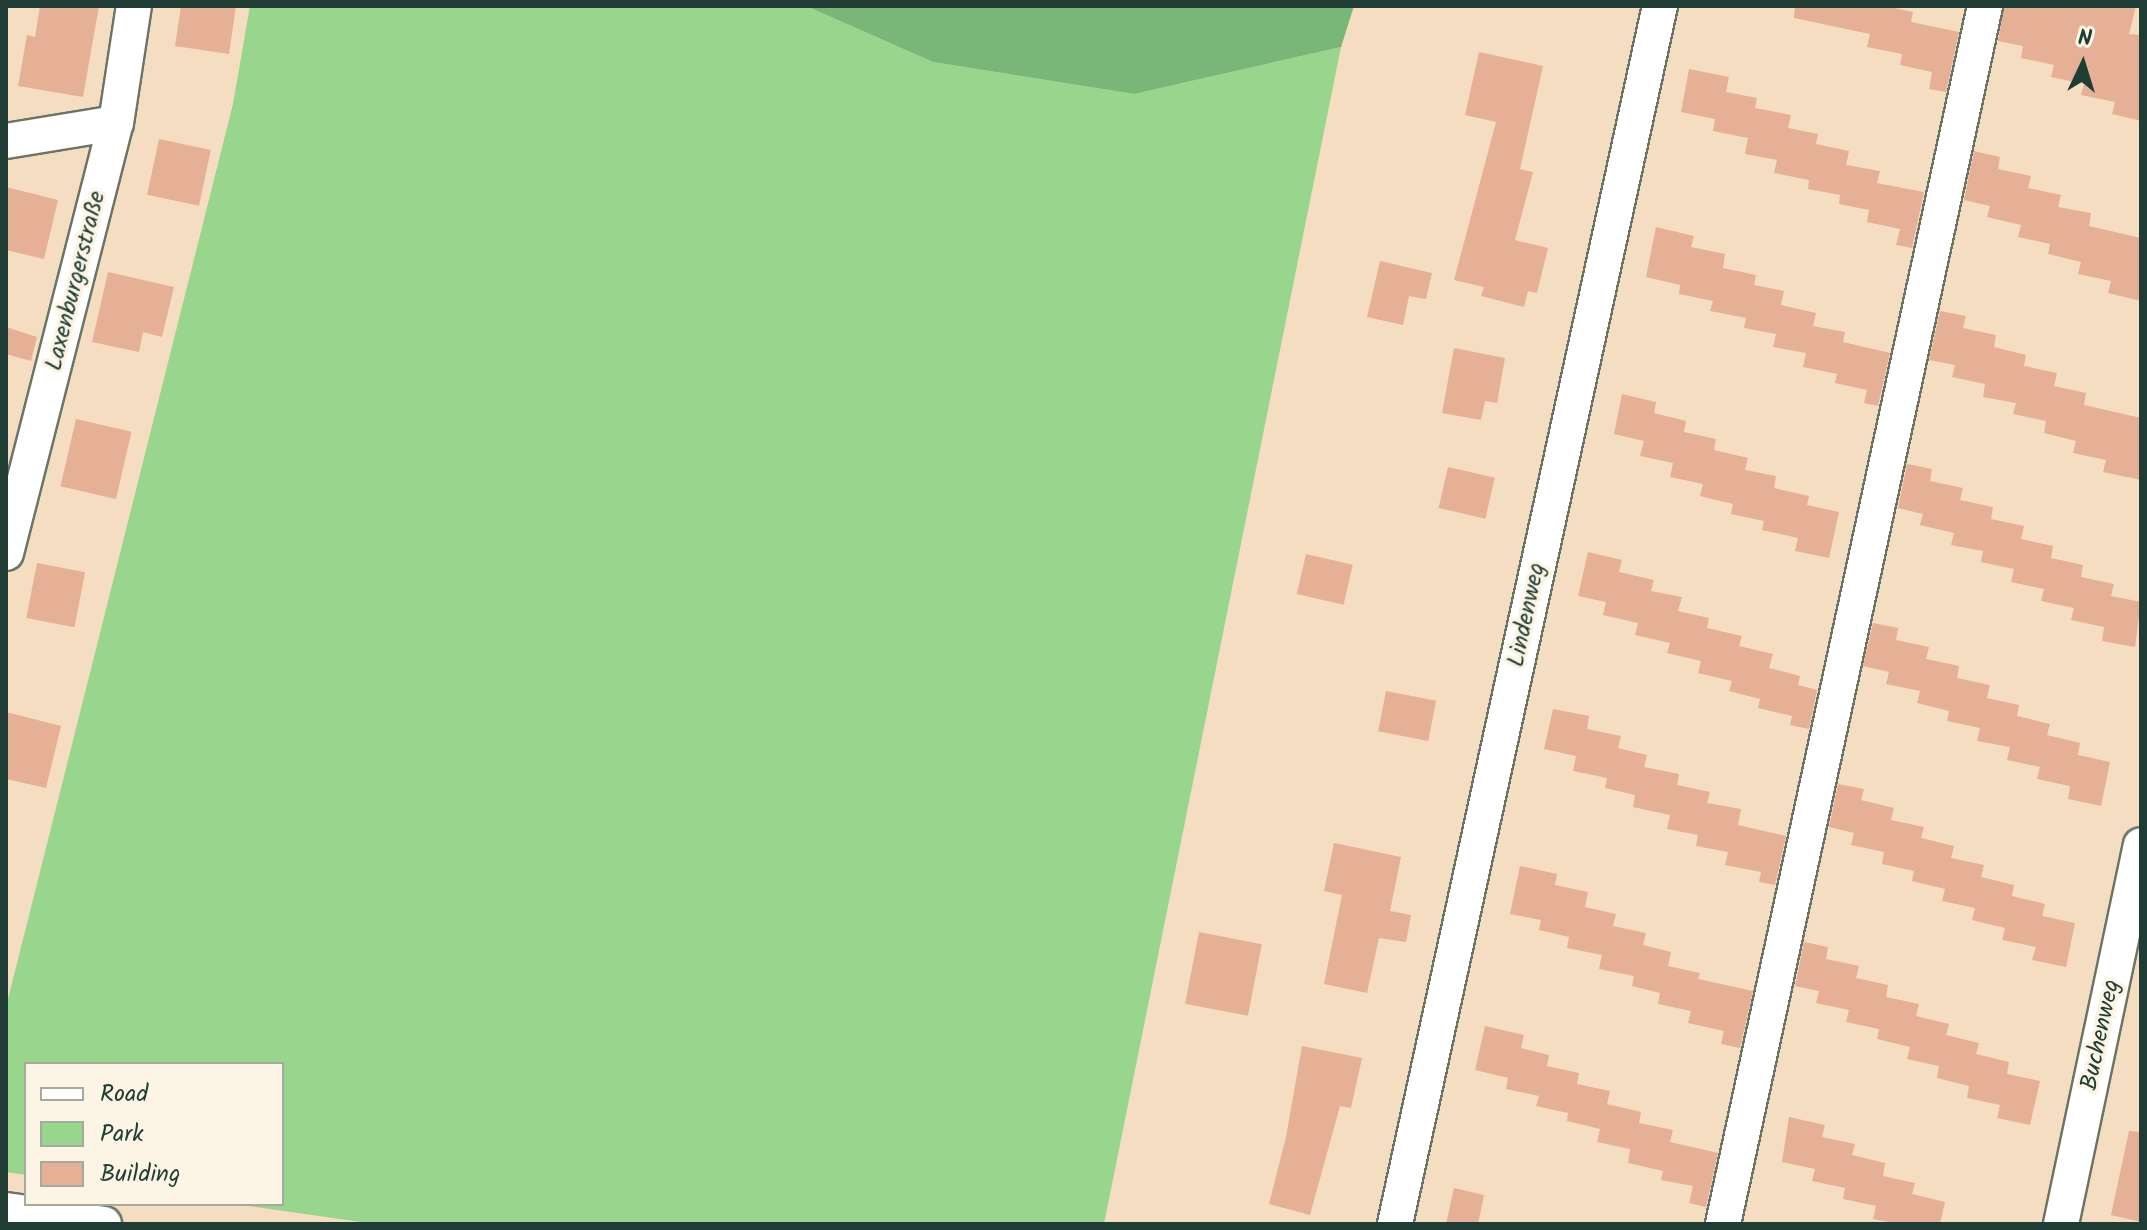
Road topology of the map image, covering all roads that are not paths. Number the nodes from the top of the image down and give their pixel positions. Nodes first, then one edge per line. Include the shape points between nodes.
1 (134, 6) edge
2 (1660, 6) edge
3 (1985, 6) edge
4 (116, 123) junction
5 (6, 141) edge
6 (6, 553) edge
7 (2141, 845) edge
8 (6, 1210) edge
9 (104, 1224) edge
10 (1395, 1224) edge
11 (1723, 1224) edge
12 (2061, 1224) edge

1 - 4 street, Laxenburgerstraße
2 - 10 street, Lindenweg
3 - 11 street
4 - 5 street
4 - 6 street, Laxenburgerstraße
7 - 12 street, Buchenweg
8 - 9 street

